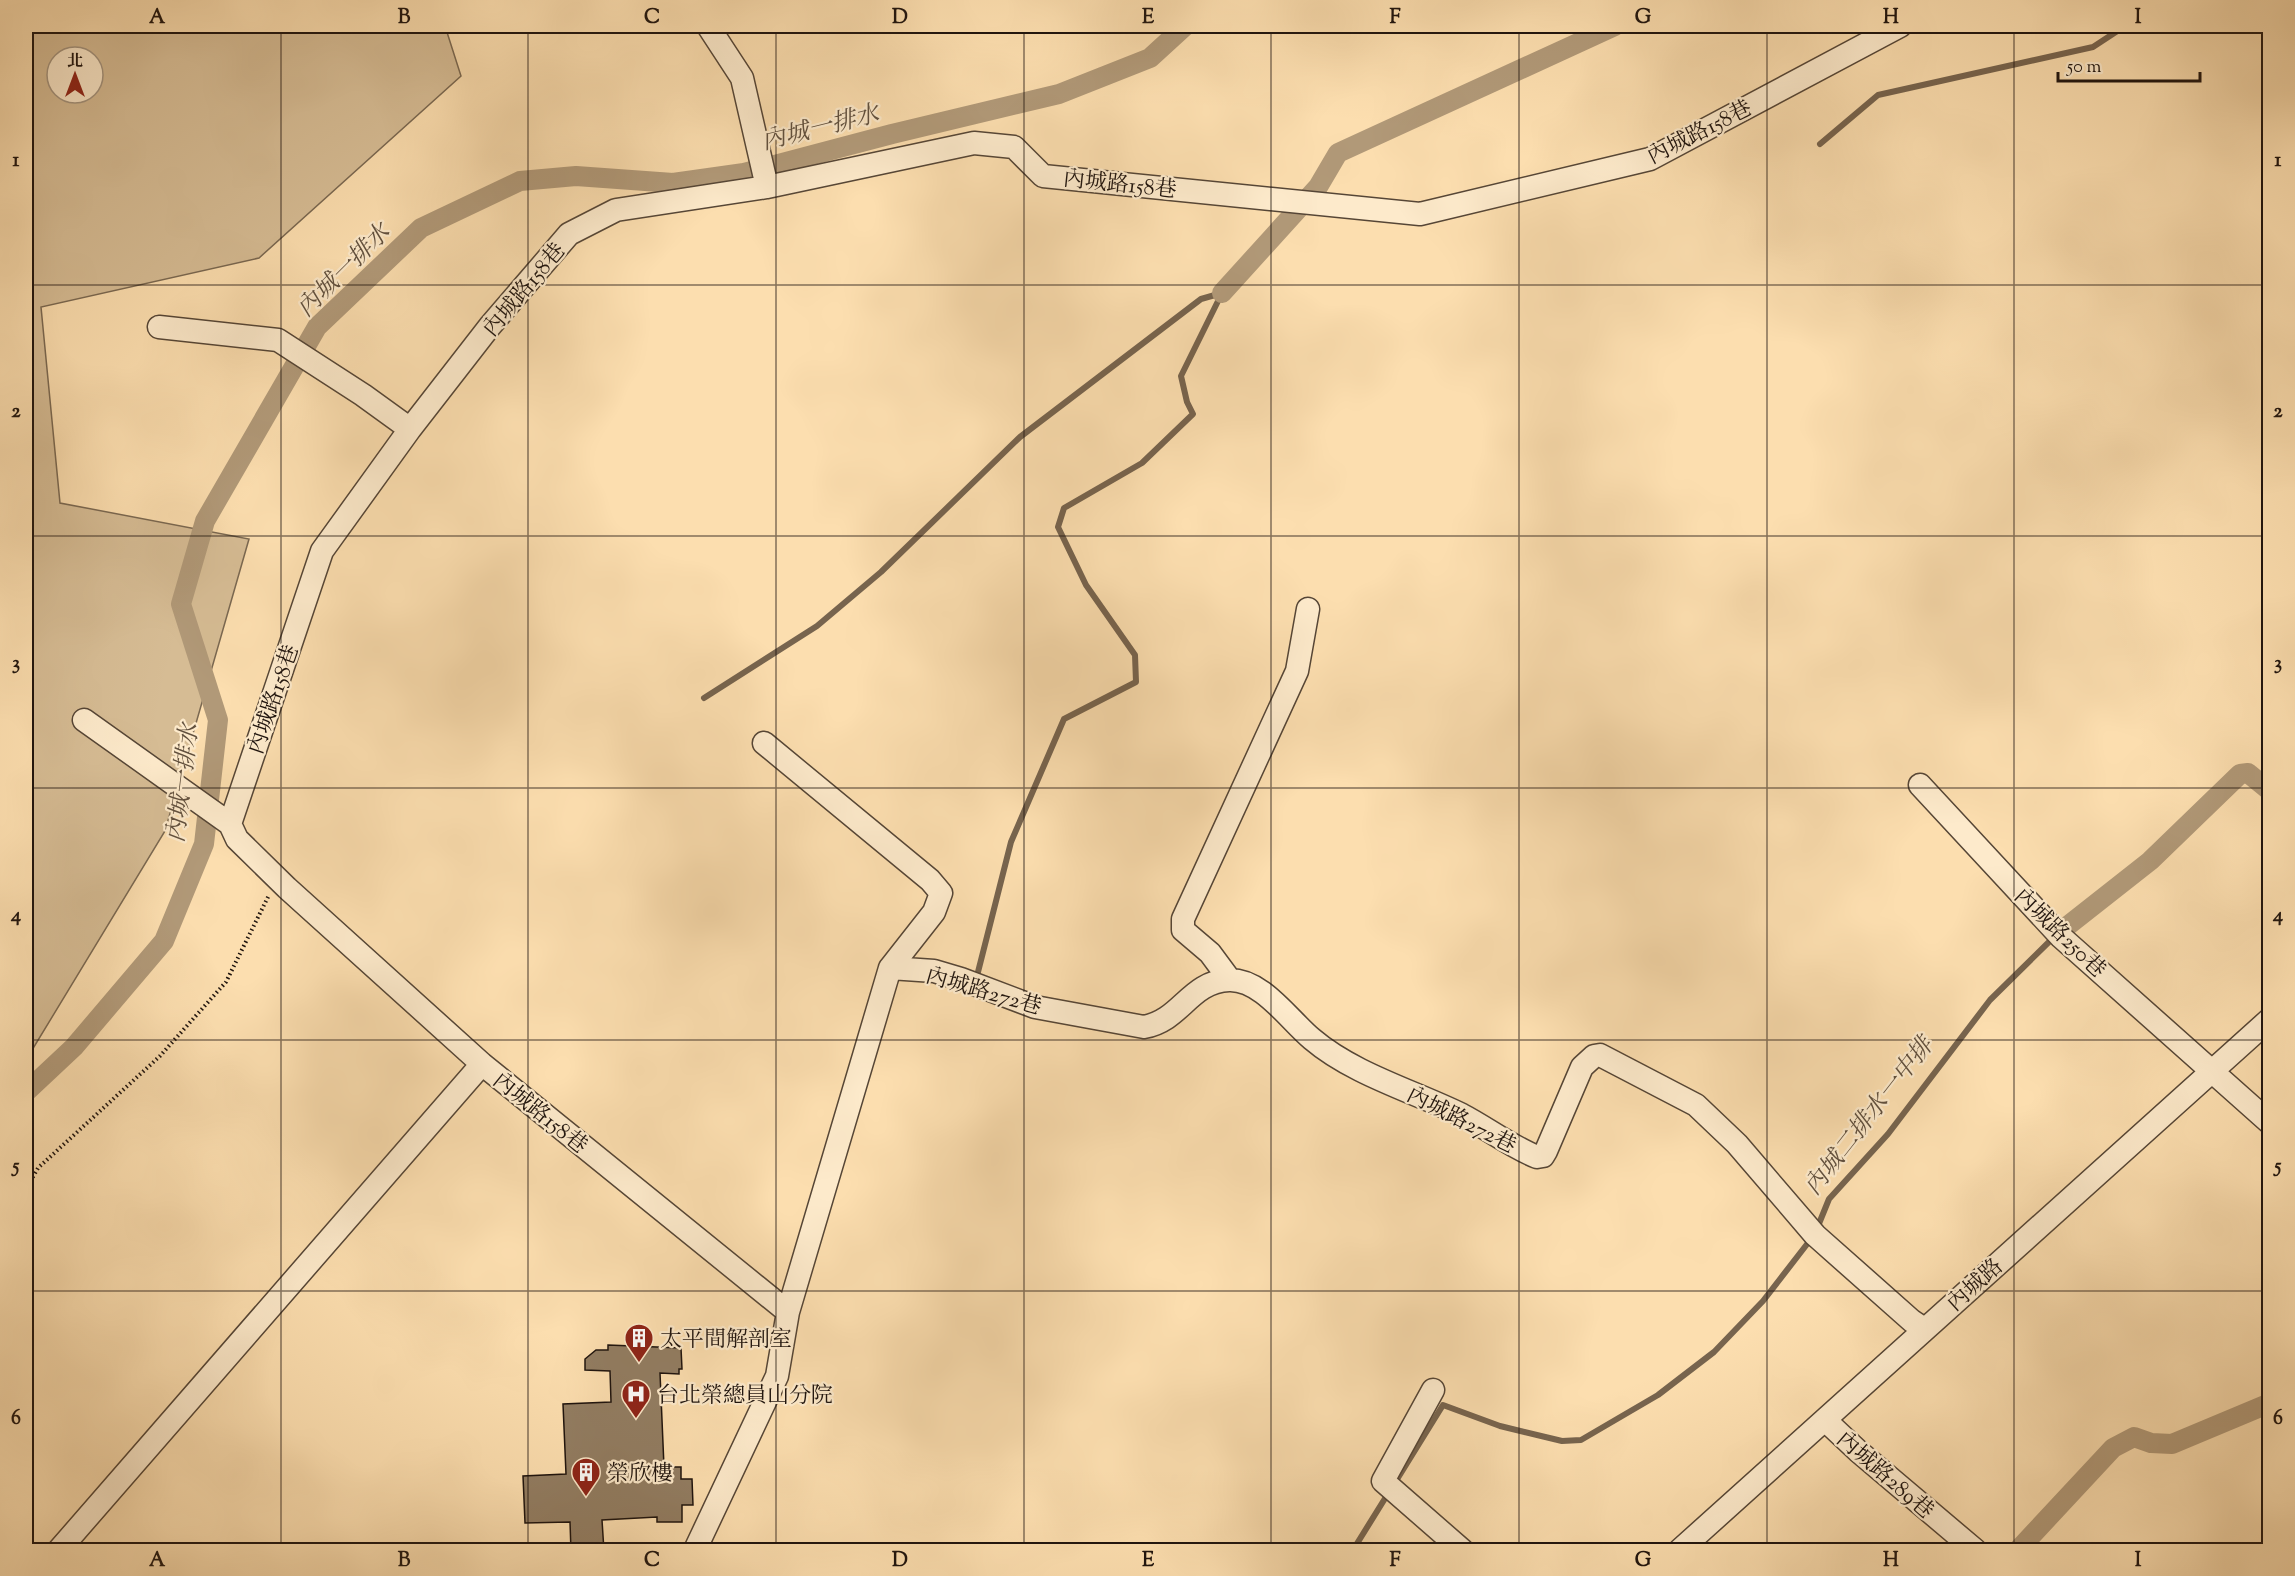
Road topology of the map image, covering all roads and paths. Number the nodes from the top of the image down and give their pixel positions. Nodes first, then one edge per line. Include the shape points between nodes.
1 (708, 26) edge
2 (1900, 26) edge
3 (766, 182) junction
4 (159, 327) dead end
5 (410, 429) junction
6 (1308, 609) dead end
7 (84, 720) dead end
8 (764, 743) dead end
9 (1920, 785) dead end
10 (225, 820) junction
11 (277, 879) junction
12 (890, 968) junction
13 (1230, 980) junction
14 (2270, 1019) edge
15 (482, 1064) junction
16 (2212, 1070) junction
17 (2270, 1123) edge
18 (26, 1189) edge
19 (788, 1312) junction
20 (1924, 1329) junction
21 (1433, 1390) dead end
22 (1825, 1420) junction
23 (59, 1551) edge
24 (695, 1551) edge
25 (1462, 1551) edge
26 (1680, 1551) edge
27 (1975, 1551) edge

1 - 3 street via 742,78
2 - 3 street, 內城路158巷 via 1650,159 1420,214 1043,176 1014,147 974,143
3 - 5 street, 內城路158巷 via 616,210 569,234 490,326
4 - 5 street via 278,340
5 - 10 street, 內城路158巷 via 322,551
6 - 13 street via 1297,671 1183,919 1183,930 1210,953
7 - 10 street
8 - 12 street via 941,893 934,912
9 - 16 street, 內城路250巷 via 2061,937
10 - 11 street, 內城路158巷 via 237,839
11 - 15 street, 內城路158巷
11 - 18 path via 226,982 160,1056 38,1168
12 - 13 street, 內城路272巷 via 934,972 1035,1007 1144,1027 1162,1022 1194,992 1211,983
12 - 19 street
13 - 20 street, 內城路272巷 via 1254,986 1335,1057 1463,1116 1537,1157 1546,1152 1582,1067 1600,1055 1696,1105 1737,1144 1815,1235
14 - 16 street, 內城路
15 - 19 street, 內城路158巷
15 - 23 street
16 - 17 street, 內城路250巷
16 - 20 street, 內城路
19 - 24 street via 777,1376
20 - 22 street, 內城路
21 - 25 street via 1383,1481
22 - 26 street, 內城路
22 - 27 street, 內城路289巷

